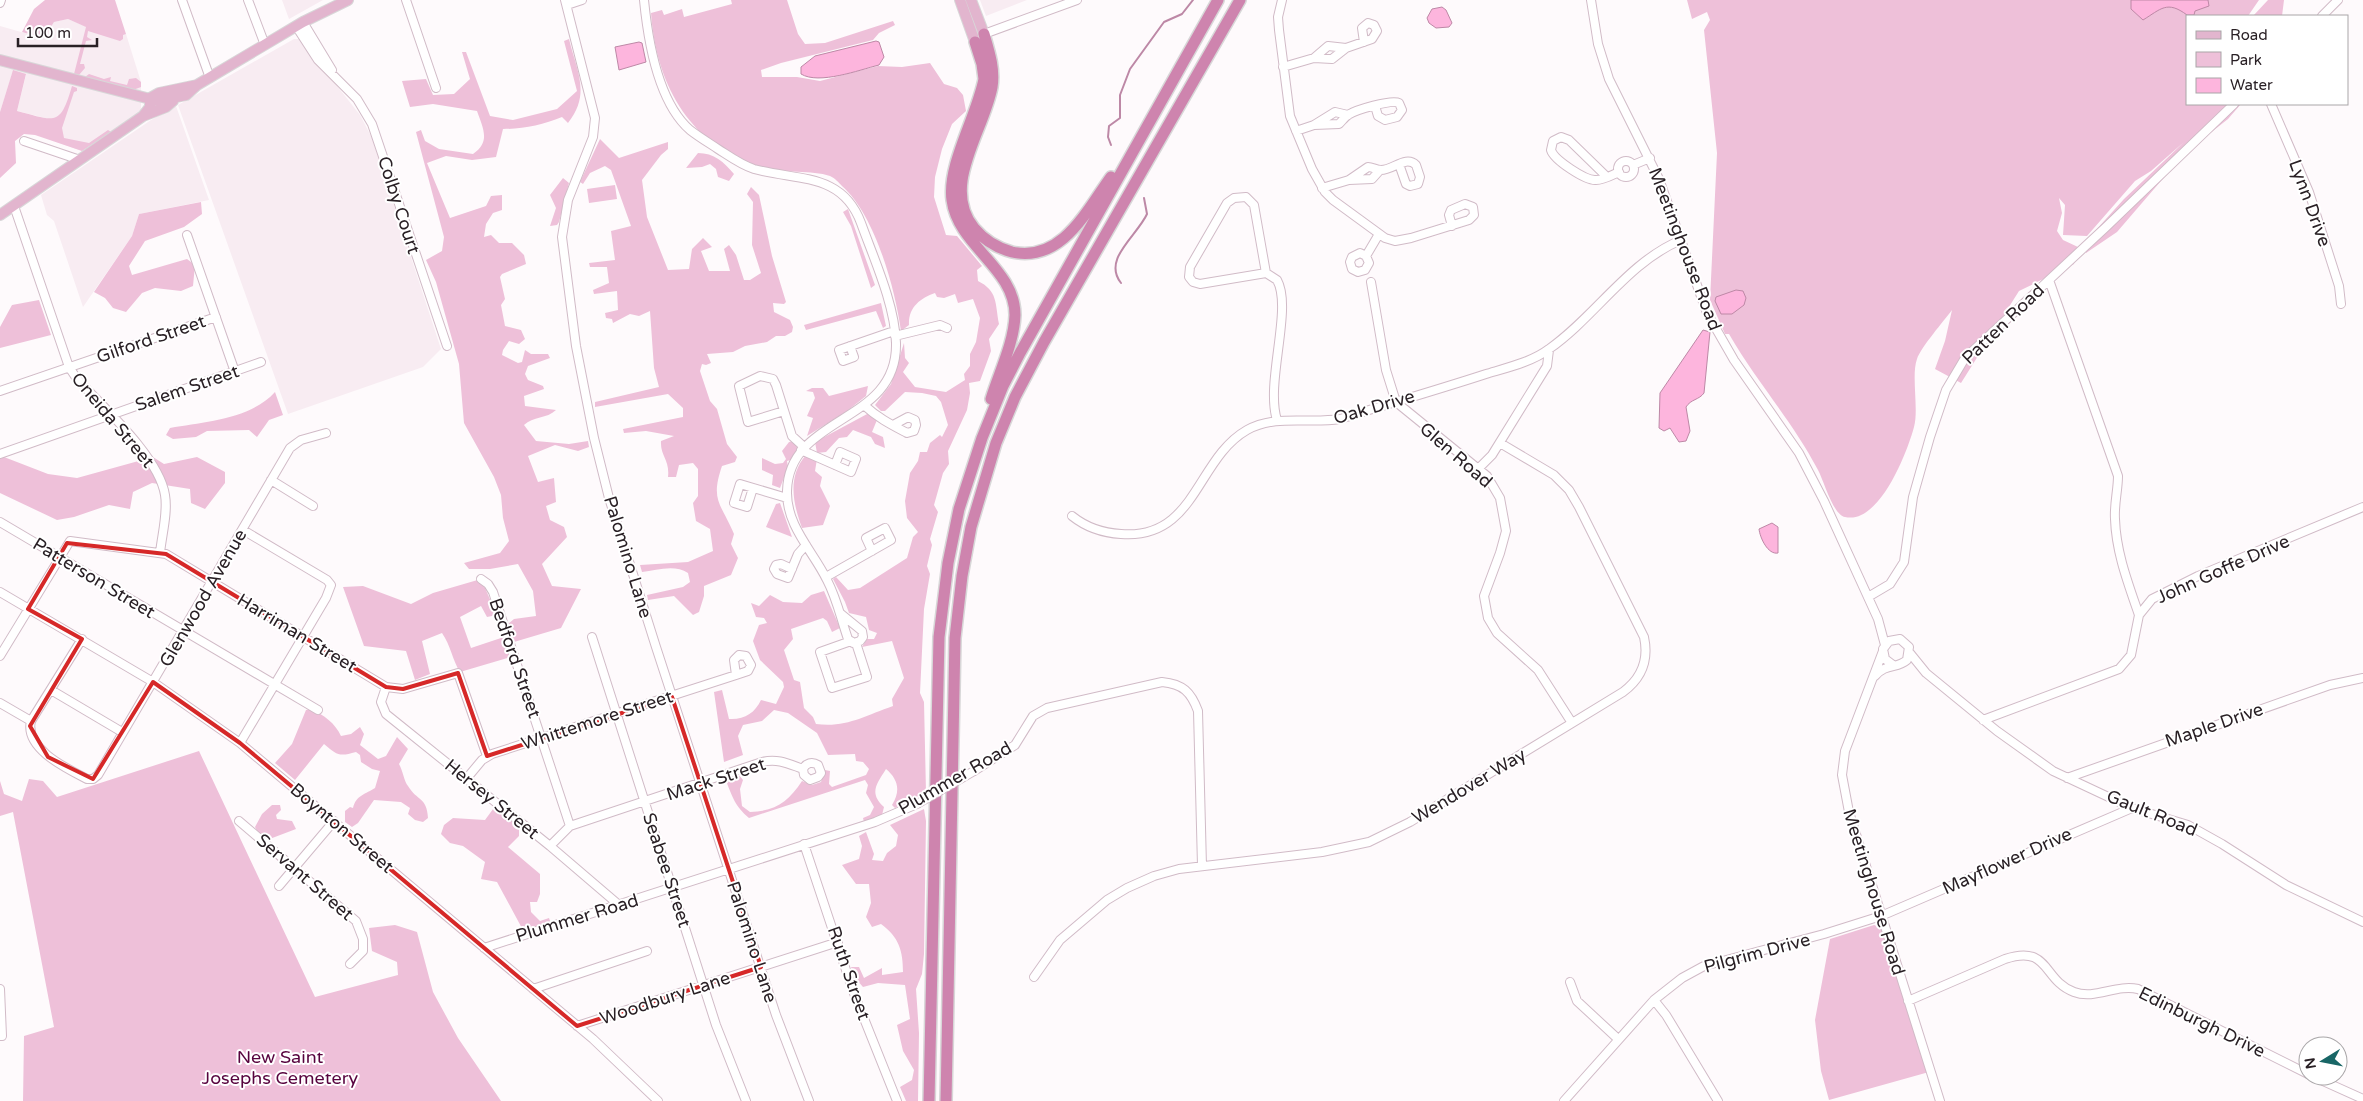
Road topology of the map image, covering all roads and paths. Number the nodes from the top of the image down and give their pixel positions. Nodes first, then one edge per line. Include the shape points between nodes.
1 (182, 0) edge
2 (248, 0) edge
3 (348, 0) edge
4 (406, 0) edge
5 (582, 0) edge
6 (644, 0) edge
7 (960, 0) edge
8 (971, 0) edge
9 (1077, 0) edge
10 (1218, 0) edge
11 (1240, 0) edge
12 (1282, 0) edge
13 (1591, 0) edge
14 (2338, 0) edge
15 (566, 3) edge
16 (2323, 15) edge
17 (300, 24) junction
18 (979, 38) junction
19 (1364, 42) dead end
20 (264, 45) junction
21 (1346, 48) junction
22 (1314, 58) junction
23 (0, 60) edge
24 (1283, 67) junction
25 (210, 78) junction
26 (198, 85) junction
27 (436, 88) dead end
28 (150, 98) junction
29 (174, 99) junction
30 (2233, 105) edge
31 (2271, 105) edge
32 (1375, 106) dead end
33 (1348, 115) junction
34 (143, 116) junction
35 (1314, 125) junction
36 (1296, 131) junction
37 (1142, 135) junction
38 (24, 141) dead end
39 (1650, 158) junction
40 (80, 160) junction
41 (1399, 164) dead end
42 (1380, 170) junction
43 (1607, 177) junction
44 (1349, 180) junction
45 (1322, 188) junction
46 (14, 206) junction
47 (0, 215) edge
48 (1452, 226) dead end
49 (1379, 234) junction
50 (187, 235) dead end
51 (1681, 240) junction
52 (1366, 256) dead end
53 (1266, 273) junction
54 (2049, 280) junction
55 (1371, 282) dead end
56 (2341, 304) dead end
57 (216, 317) junction
58 (947, 328) dead end
59 (895, 333) junction
60 (447, 346) dead end
61 (850, 346) dead end
62 (1548, 350) junction
63 (261, 362) dead end
64 (69, 367) junction
65 (234, 372) junction
66 (0, 391) edge
67 (1396, 402) junction
68 (866, 406) junction
69 (784, 411) junction
70 (111, 415) junction
71 (1277, 420) junction
72 (895, 424) dead end
73 (326, 433) dead end
74 (1500, 443) junction
75 (803, 448) junction
76 (0, 454) edge
77 (973, 463) junction
78 (835, 465) dead end
79 (1478, 469) junction
80 (271, 480) junction
81 (753, 488) dead end
82 (787, 498) junction
83 (314, 506) dead end
84 (2363, 508) edge
85 (1072, 516) dead end
86 (0, 522) edge
87 (243, 530) junction
88 (806, 545) junction
89 (872, 550) dead end
90 (160, 553) junction
91 (59, 558) junction
92 (792, 569) dead end
93 (826, 576) junction
94 (481, 579) dead end
95 (212, 582) junction
96 (0, 592) edge
97 (1868, 597) junction
98 (28, 608) junction
99 (840, 613) junction
100 (2139, 614) junction
101 (1878, 619) junction
102 (182, 630) junction
103 (304, 636) junction
104 (592, 637) dead end
105 (1896, 638) junction
106 (82, 640) junction
107 (854, 642) junction
108 (1884, 648) junction
109 (1910, 652) junction
110 (0, 656) edge
111 (1896, 665) junction
112 (1926, 673) junction
113 (736, 675) dead end
114 (2363, 678) edge
115 (153, 682) junction
116 (1871, 682) junction
117 (274, 686) junction
118 (386, 687) junction
119 (51, 690) junction
120 (672, 697) junction
121 (0, 702) edge
122 (318, 710) dead end
123 (617, 714) junction
124 (1983, 720) junction
125 (32, 721) junction
126 (1572, 722) junction
127 (122, 732) junction
128 (542, 738) junction
129 (240, 743) junction
130 (487, 756) junction
131 (803, 769) dead end
132 (466, 778) junction
133 (2067, 778) junction
134 (700, 783) junction
135 (645, 802) junction
136 (2132, 808) junction
137 (239, 821) dead end
138 (334, 821) junction
139 (570, 826) junction
140 (804, 844) junction
141 (550, 846) junction
142 (1202, 866) junction
143 (294, 868) junction
144 (729, 869) junction
145 (279, 886) dead end
146 (672, 888) junction
147 (620, 905) junction
148 (1881, 916) junction
149 (2361, 920) edge
150 (838, 942) junction
151 (484, 948) junction
152 (647, 951) dead end
153 (350, 964) dead end
154 (761, 967) junction
155 (1034, 977) dead end
156 (1570, 982) dead end
157 (704, 986) junction
158 (0, 988) edge
159 (533, 989) junction
160 (1654, 1000) junction
161 (1908, 1001) junction
162 (578, 1026) junction
163 (0, 1036) edge
164 (1618, 1039) junction
165 (2298, 1069) edge
166 (2334, 1086) edge
167 (2363, 1099) edge
168 (658, 1101) edge
169 (746, 1101) edge
170 (809, 1101) edge
171 (897, 1101) edge
172 (929, 1101) edge
173 (946, 1101) edge
174 (1564, 1101) edge
175 (1718, 1101) edge
176 (1940, 1101) edge

1 - 25 street
2 - 20 street
3 - 17 main road
4 - 27 street
5 - 15 street
6 - 59 street via 657,71 681,119 699,137 744,165 823,183 844,196 861,222 887,298
7 - 18 main road
8 - 18 main road
9 - 18 street
10 - 37 highway
11 - 173 highway via 1026,375 996,443 977,503 963,568 955,638
12 - 24 street via 1278,24
13 - 39 street, Meetinghouse Road via 1597,42 1609,79
14 - 16 street
15 - 120 street, Palomino Lane via 595,118 593,137 572,188 563,231 563,256 576,346 603,476
17 - 20 main road
17 - 60 street, Colby Court via 372,124
18 - 37 highway via 992,66 992,87 961,186 967,217 987,241 1016,253 1037,252 1056,244 1072,231
18 - 77 highway via 984,79 954,172 952,199 964,234 1005,284 1015,314 1012,334
19 - 21 street
20 - 25 main road
21 - 22 street via 1332,59
21 - 22 street via 1328,46
22 - 24 street
23 - 28 main road via 131,96
24 - 36 street via 1288,106
25 - 26 main road
26 - 28 main road
26 - 29 main road via 186,95
28 - 29 main road via 161,101
28 - 34 main road via 150,107
29 - 34 main road via 166,107
30 - 54 street, Patten Road
31 - 56 street, Lynn Drive via 2311,198 2339,286
32 - 33 street
33 - 35 street via 1339,124
33 - 35 street via 1335,112
34 - 40 main road
35 - 36 street
36 - 45 street
37 - 77 highway via 1020,353 992,412
38 - 40 street
39 - 43 street via 1633,165 1624,161 1619,172
39 - 51 street, Meetinghouse Road
40 - 46 main road
41 - 42 street
42 - 44 street via 1372,179
42 - 44 street via 1368,167
43 - 43 street via 1595,180 1577,172 1553,156 1553,141 1561,137 1569,140
44 - 45 street
45 - 49 street via 1332,200
46 - 47 main road
46 - 64 street, Oneida Street
48 - 49 street via 1405,240 1390,240
49 - 52 street
50 - 57 street
51 - 62 street, Oak Drive via 1648,260
51 - 97 street, Meetinghouse Road via 1717,333 1798,453
53 - 53 street via 1203,284 1196,284 1189,277 1190,267 1234,198 1246,197 1254,205
53 - 71 street via 1277,280 1281,292 1273,402
54 - 97 street, Patten Road via 1974,348 1952,379 1921,467 1904,562 1890,584
54 - 100 street via 2118,476 2114,506 2116,530 2120,555
55 - 67 street via 1386,370
57 - 64 street, Gilford Street
57 - 65 street
58 - 59 street via 940,325
59 - 61 street
59 - 68 street via 896,350 889,373
62 - 67 street, Oak Drive via 1495,371
62 - 74 street via 1546,366
63 - 65 street, Salem Street
64 - 66 street, Gilford Street
64 - 70 street, Oneida Street
65 - 70 street, Salem Street
67 - 71 street, Oak Drive via 1334,420
67 - 79 street, Glen Road
68 - 72 street via 878,418
68 - 75 street via 820,432
69 - 69 street via 772,377 760,376 739,386 748,422
69 - 75 street via 792,436
70 - 76 street, Salem Street
70 - 90 street, Oneida Street via 146,455 163,488 165,507
71 - 85 street, Oak Drive via 1258,425 1232,441 1220,454 1190,502 1176,516 1155,529 1138,534 1112,534 1088,526
73 - 80 street, Glenwood Avenue via 295,443
74 - 79 street
74 - 126 street, Wendover Way via 1554,475 1568,490 1644,637 1646,659 1634,682
75 - 78 street
75 - 82 street via 790,474
77 - 172 highway via 951,545 939,637
79 - 126 street, Glen Road via 1495,486 1506,524 1500,553 1484,596 1486,613 1497,633 1543,676
80 - 83 street
80 - 87 street, Glenwood Avenue
81 - 82 street
82 - 88 street via 793,523
84 - 100 street, John Goffe Drive via 2180,584 2152,599
86 - 91 street, Patterson Street
87 - 95 street, Glenwood Avenue
87 - 103 street via 327,580 330,585
88 - 92 street
88 - 93 street
89 - 93 street
90 - 91 street, Harriman Street via 75,541 66,543
90 - 95 street, Harriman Street
91 - 98 street
91 - 102 street, Patterson Street
93 - 99 street
94 - 128 street, Bedford Street via 493,592
95 - 102 street, Glenwood Avenue
95 - 103 street, Harriman Street
96 - 98 street, Boynton Street
97 - 101 street, Meetinghouse Road
98 - 106 street, Boynton Street
98 - 110 street
99 - 107 street
99 - 107 street via 862,631 862,638
100 - 124 street, John Goffe Drive via 2131,655 2119,669
101 - 105 street, Meetinghouse Road
101 - 108 street, Meetinghouse Road
102 - 115 street, Glenwood Avenue
102 - 117 street, Patterson Street
103 - 117 street
103 - 118 street, Harriman Street
104 - 123 street, Seabee Street
105 - 108 street
105 - 109 street, Meetinghouse Road via 1906,643
106 - 115 street, Boynton Street
106 - 119 street
107 - 107 street via 820,652 832,688 867,677
108 - 111 street, Meetinghouse Road via 1885,659
108 - 116 street, Meetinghouse Road
109 - 111 street, Meetinghouse Road via 1907,660
109 - 112 street, Gault Road
111 - 112 street, Gault Road
111 - 116 street, Meetinghouse Road via 1880,670
112 - 124 street, Gault Road
113 - 120 street, Whittemore Street
114 - 133 street, Maple Drive via 2330,686
115 - 127 street, Glenwood Avenue
115 - 129 street, Boynton Street
116 - 148 street, Meetinghouse Road via 1847,745 1842,775 1849,812
117 - 122 street, Patterson Street
117 - 129 street
118 - 130 street via 403,689 458,672
118 - 132 street, Hersey Street via 381,702 386,714
119 - 125 street
119 - 127 street
120 - 123 street, Whittemore Street
120 - 134 street, Palomino Lane
121 - 125 street
123 - 128 street, Whittemore Street
123 - 135 street, Seabee Street
124 - 133 street, Gault Road via 2042,764
125 - 127 street, Glenwood Avenue via 33,734 48,757 87,779 98,775
126 - 142 street, Wendover Way via 1410,822 1369,842 1322,852
128 - 130 street, Whittemore Street
128 - 139 street, Bedford Street
129 - 138 street, Boynton Street
130 - 132 street, Whittemore Street
131 - 134 street, Mack Street via 781,761 769,761
132 - 141 street, Hersey Street
133 - 136 street, Gault Road
134 - 135 street, Mack Street
134 - 144 street, Palomino Lane
135 - 139 street, Mack Street
135 - 146 street, Seabee Street
136 - 148 street, Mayflower Drive
136 - 149 street, Gault Road via 2188,825 2286,885
137 - 143 street, Servant Street
138 - 143 street
138 - 151 street, Boynton Street
139 - 141 street, Mack Street
140 - 142 street, Plummer Road, bridge via 875,822 917,804 1015,745 1034,716 1047,708 1162,682 1181,686 1189,692 1198,712
140 - 144 street, Plummer Road
140 - 150 street, Ruth Street
141 - 147 street, Hersey Street
142 - 155 street, Wendover Way via 1154,876 1108,900 1060,940
143 - 145 street
143 - 153 street, Servant Street via 356,921 363,938 363,951
144 - 146 street, Plummer Road
144 - 154 street, Palomino Lane
146 - 147 street, Plummer Road
146 - 157 street, Seabee Street
147 - 151 street, Plummer Road
148 - 160 street, Pilgrim Drive via 1704,966
148 - 161 street, Meetinghouse Road
150 - 154 street, Woodbury Lane
150 - 171 street, Ruth Street via 855,996
151 - 159 street, Boynton Street
152 - 159 street
154 - 157 street, Woodbury Lane
154 - 170 street, Palomino Lane
156 - 164 street via 1578,1001
157 - 162 street, Woodbury Lane
157 - 169 street, Seabee Street
158 - 163 street via 3,1023
159 - 162 street, Boynton Street
160 - 164 street, Pilgrim Drive
160 - 175 street via 1666,1014
161 - 165 street, Edinburgh Drive via 2005,959 2029,954 2041,960 2056,980 2070,990 2089,995 2126,987 2138,989
161 - 176 street, Meetinghouse Road
162 - 168 street, Boynton Street
164 - 174 street, Pilgrim Drive
166 - 167 street

